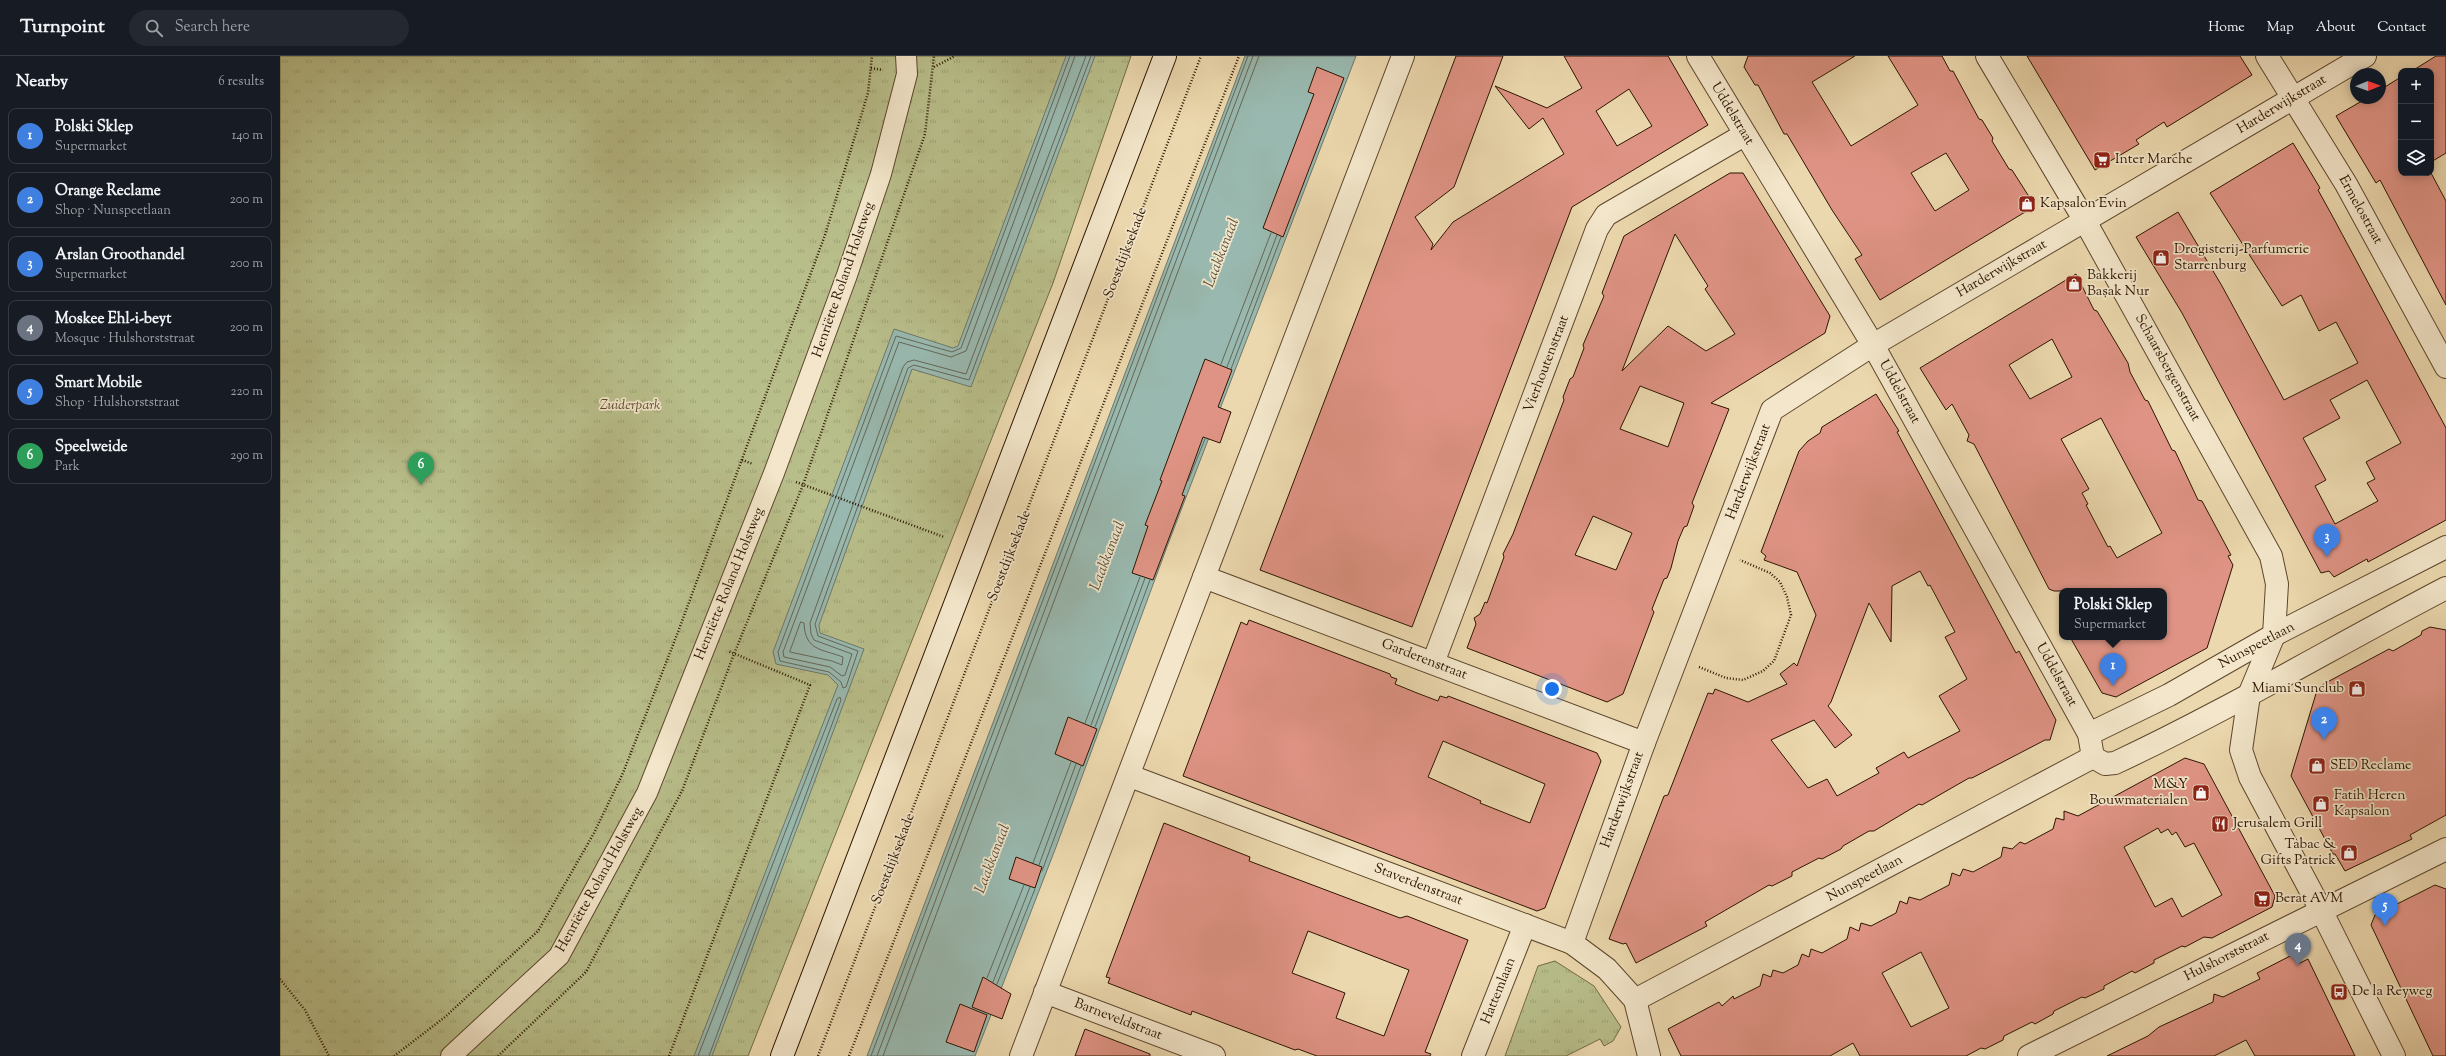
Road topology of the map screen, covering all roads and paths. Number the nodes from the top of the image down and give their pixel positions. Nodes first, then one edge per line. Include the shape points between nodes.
1 (872, 56) edge
2 (906, 56) edge
3 (1165, 56) edge
4 (1201, 56) edge
5 (1239, 56) edge
6 (1403, 56) edge
7 (1698, 56) edge
8 (1987, 56) edge
9 (2267, 56) edge
10 (2364, 56) edge
11 (2293, 99) junction
12 (1744, 135) junction
13 (2085, 221) junction
14 (1873, 345) junction
15 (2446, 367) edge
16 (803, 485) dead end
17 (944, 537) dead end
18 (2446, 548) edge
19 (1718, 551) junction
20 (1204, 577) junction
21 (2446, 588) edge
22 (678, 632) junction
23 (2274, 635) junction
24 (707, 642) junction
25 (1677, 658) junction
26 (1433, 663) junction
27 (2249, 695) junction
28 (2089, 734) junction
29 (1644, 743) junction
30 (2093, 757) junction
31 (1130, 776) junction
32 (2446, 849) edge
33 (2321, 910) junction
34 (1525, 925) junction
35 (1572, 943) junction
36 (280, 979) edge
37 (1045, 992) junction
38 (1635, 1000) junction
39 (1646, 1055) edge
40 (329, 1056) edge
41 (394, 1056) edge
42 (451, 1056) edge
43 (669, 1056) edge
44 (782, 1056) edge
45 (818, 1056) edge
46 (849, 1056) edge
47 (1021, 1056) edge
48 (1214, 1056) edge
49 (1474, 1056) edge
50 (2030, 1056) edge
51 (2394, 1056) edge

1 - 22 path via 868,93 825,235
2 - 24 street, Henriëtte Roland Holstweg via 907,74 881,174 774,473
3 - 44 street
4 - 45 path, Soestdijksekade
5 - 46 path
6 - 20 street
7 - 12 street, Uddelstraat
8 - 13 street, Schaarsbergenstraat
9 - 11 street, Ermelostraat
10 - 11 street, Harderwijkstraat
11 - 13 street, Harderwijkstraat
11 - 15 street, Ermelostraat via 2346,184
12 - 14 street, Uddelstraat
12 - 26 street, Vierhoutenstraat via 1606,215 1597,230
13 - 14 street, Harderwijkstraat
13 - 23 street, Schaarsbergenstraat via 2271,556 2277,584
14 - 19 street, Harderwijkstraat via 1772,410
14 - 28 street, Uddelstraat
16 - 17 path
18 - 23 street, Nunspeetlaan
19 - 25 street, Harderwijkstraat
19 - 25 path via 1770,573 1780,582 1791,615 1774,661 1763,671 1743,680 1726,678
20 - 26 street, Garderenstraat
20 - 31 street
21 - 27 street
22 - 24 path
22 - 41 path via 623,773 594,833 538,931 445,1017
23 - 27 street, Schaarsbergenstraat
23 - 28 street, Nunspeetlaan via 2169,695
24 - 42 street, Henriëtte Roland Holstweg via 647,793 559,956
24 - 43 path via 810,685
25 - 29 street, Harderwijkstraat
26 - 29 street, Garderenstraat
27 - 30 street via 2186,729 2114,763 2105,764
27 - 33 street, Schaarsbergenstraat via 2241,750 2250,777
28 - 30 street
29 - 35 street, Harderwijkstraat
30 - 38 street, Nunspeetlaan
31 - 34 street, Staverdenstraat
31 - 37 street
32 - 33 street, Hulshorststraat
33 - 50 street, Hulshorststraat
33 - 51 street, Schaarsbergenstraat
34 - 35 street, Staverdenstraat
34 - 49 street, Hattemlaan
35 - 38 street, Staverdenstraat via 1607,970
36 - 40 path via 305,1010
37 - 47 street
37 - 48 street, Barneveldstraat
38 - 39 street

